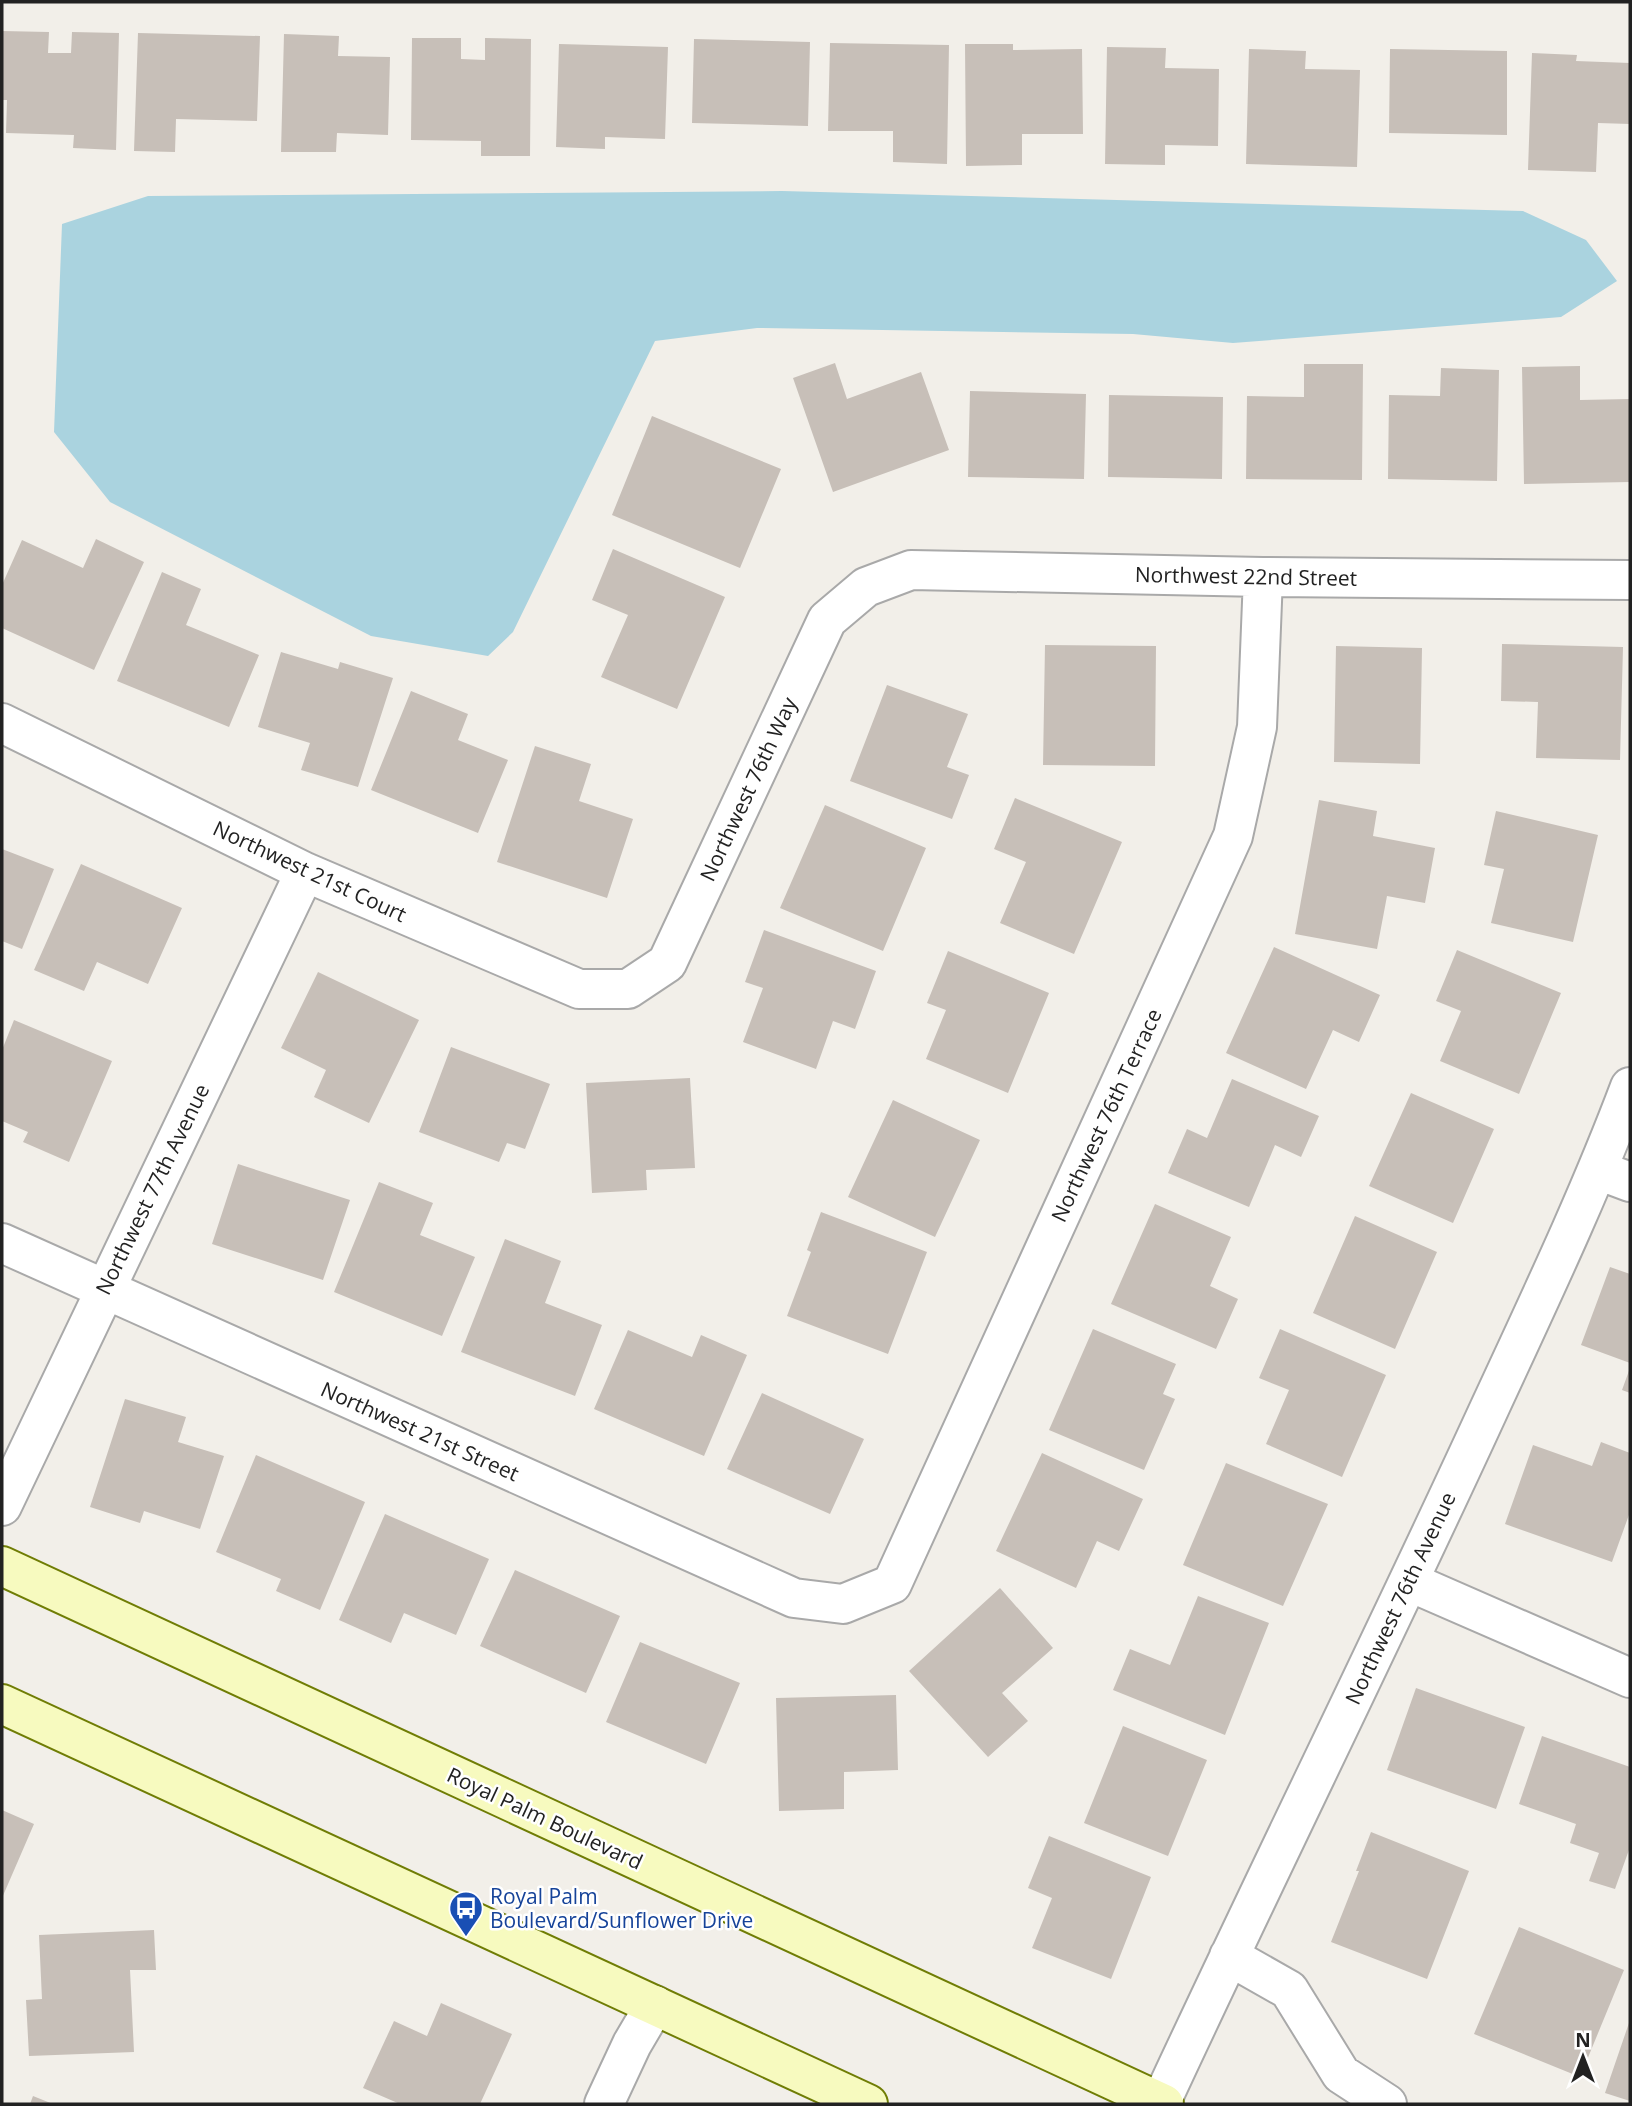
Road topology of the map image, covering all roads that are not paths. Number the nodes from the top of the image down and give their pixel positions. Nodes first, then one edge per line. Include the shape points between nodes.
1 (1263, 577) junction
2 (1630, 580) edge
3 (866, 587) joint
4 (2, 723) edge
5 (305, 872) junction
6 (628, 989) joint
7 (1630, 1087) edge
8 (1614, 1176) edge
9 (2, 1243) edge
10 (104, 1290) junction
11 (2, 1506) edge
12 (2, 1566) edge
13 (1409, 1582) junction
14 (843, 1604) joint
15 (1630, 1678) edge
16 (2, 1704) edge
17 (1229, 1956) junction
18 (655, 2005) junction
19 (604, 2104) edge
20 (868, 2104) edge
21 (1161, 2104) edge
22 (1387, 2104) edge

1 - 2 street, Northwest 22nd Street
1 - 3 street, Northwest 22nd Street via 911,570
1 - 14 street, Northwest 76th Terrace via 1256,727 1233,836 892,1584
3 - 6 street, Northwest 76th Way via 827,620 667,963
4 - 5 street, Northwest 21st Court
5 - 6 street, Northwest 21st Court via 579,989
5 - 10 street, Northwest 77th Avenue
7 - 8 street, Northwest 76th Avenue
8 - 13 street, Northwest 76th Avenue
9 - 10 street, Northwest 21st Street
10 - 11 street, Northwest 77th Avenue
10 - 14 street, Northwest 21st Street via 794,1598
12 - 21 main road, Royal Palm Boulevard
13 - 15 street
13 - 17 street, Northwest 76th Avenue
16 - 18 main road
17 - 21 street, Northwest 76th Avenue
17 - 22 street via 1289,1990 1341,2074
18 - 19 street
18 - 20 main road

